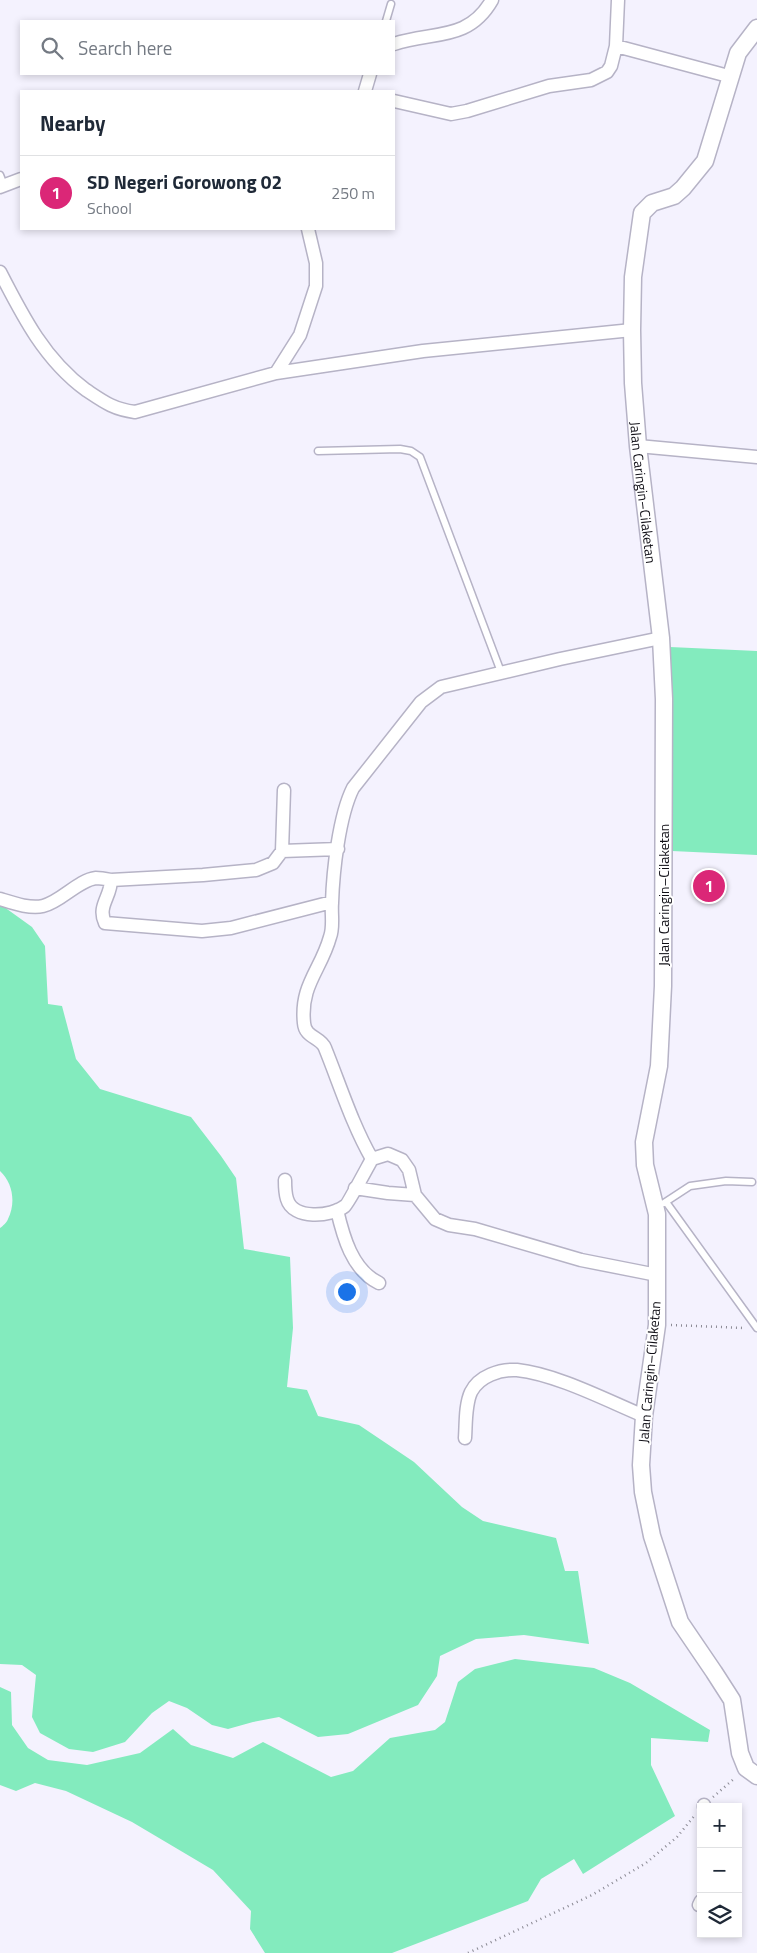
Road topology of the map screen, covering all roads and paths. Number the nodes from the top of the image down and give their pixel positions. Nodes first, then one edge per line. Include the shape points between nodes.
1 (492, 0) edge
2 (618, 0) edge
3 (391, 4) dead end
4 (386, 20) edge
5 (757, 28) edge
6 (395, 44) edge
7 (616, 46) junction
8 (370, 75) edge
9 (732, 77) junction
10 (365, 90) edge
11 (395, 101) edge
12 (20, 179) edge
13 (1, 182) edge
14 (308, 230) edge
15 (0, 272) edge
16 (632, 330) junction
17 (276, 373) junction
18 (638, 446) junction
19 (318, 451) dead end
20 (757, 457) edge
21 (661, 638) junction
22 (501, 672) junction
23 (284, 790) dead end
24 (338, 849) junction
25 (282, 850) junction
26 (111, 880) junction
27 (0, 899) edge
28 (332, 902) junction
29 (372, 1159) junction
30 (285, 1180) dead end
31 (752, 1182) dead end
32 (355, 1188) junction
33 (415, 1195) junction
34 (661, 1203) junction
35 (337, 1210) junction
36 (657, 1276) junction
37 (378, 1283) dead end
38 (657, 1325) junction
39 (748, 1328) dead end
40 (757, 1328) edge
41 (644, 1416) junction
42 (465, 1438) dead end
43 (752, 1772) edge
44 (709, 1803) edge
45 (697, 1814) edge
46 (468, 1953) edge

1 - 6 street via 485,12 462,29
2 - 7 street
3 - 4 lane
5 - 9 street, Jalan Caringin–Cilaketan via 738,53
7 - 9 street
7 - 11 street via 607,72 591,80 549,86 468,111 451,114
8 - 10 street
9 - 16 street, Jalan Caringin–Cilaketan via 705,161 674,196 652,203 642,213 633,277
12 - 13 street
14 - 17 street via 316,263 316,286 300,336
15 - 17 street via 26,323 46,352 70,378 118,410 134,412
16 - 17 street via 422,351
16 - 18 street, Jalan Caringin–Cilaketan via 632,383
18 - 20 street
18 - 21 street, Jalan Caringin–Cilaketan
19 - 22 lane via 400,449 420,457
21 - 22 street
21 - 34 street, Jalan Caringin–Cilaketan via 664,698 663,986 660,1066 644,1142 645,1165
22 - 24 street via 441,687 421,702 353,788 347,800
23 - 25 street
24 - 25 street
24 - 28 street
25 - 26 street via 273,863 256,870
26 - 27 street via 89,880 41,907
26 - 28 street via 111,890 101,915 105,923 111,924 202,931 231,928
28 - 29 street via 331,936 305,991 304,1025 310,1036 323,1044 348,1102 358,1135
29 - 32 street
29 - 33 street via 388,1154 402,1160 409,1170
30 - 35 street via 287,1200 294,1209 318,1215
31 - 34 lane via 726,1181 690,1186
32 - 33 street
32 - 35 street via 346,1205
33 - 36 street via 435,1220 448,1225 475,1229 581,1260
34 - 36 street, Jalan Caringin–Cilaketan
34 - 40 lane
35 - 37 street via 345,1241 368,1278
36 - 38 street, Jalan Caringin–Cilaketan
38 - 39 path
38 - 41 street, Jalan Caringin–Cilaketan
41 - 42 street via 536,1373 506,1370 483,1377 471,1392
41 - 43 street, Jalan Caringin–Cilaketan via 640,1465 652,1536 680,1622 732,1700 740,1753
43 - 44 path
45 - 46 path via 677,1837 646,1863 592,1895

